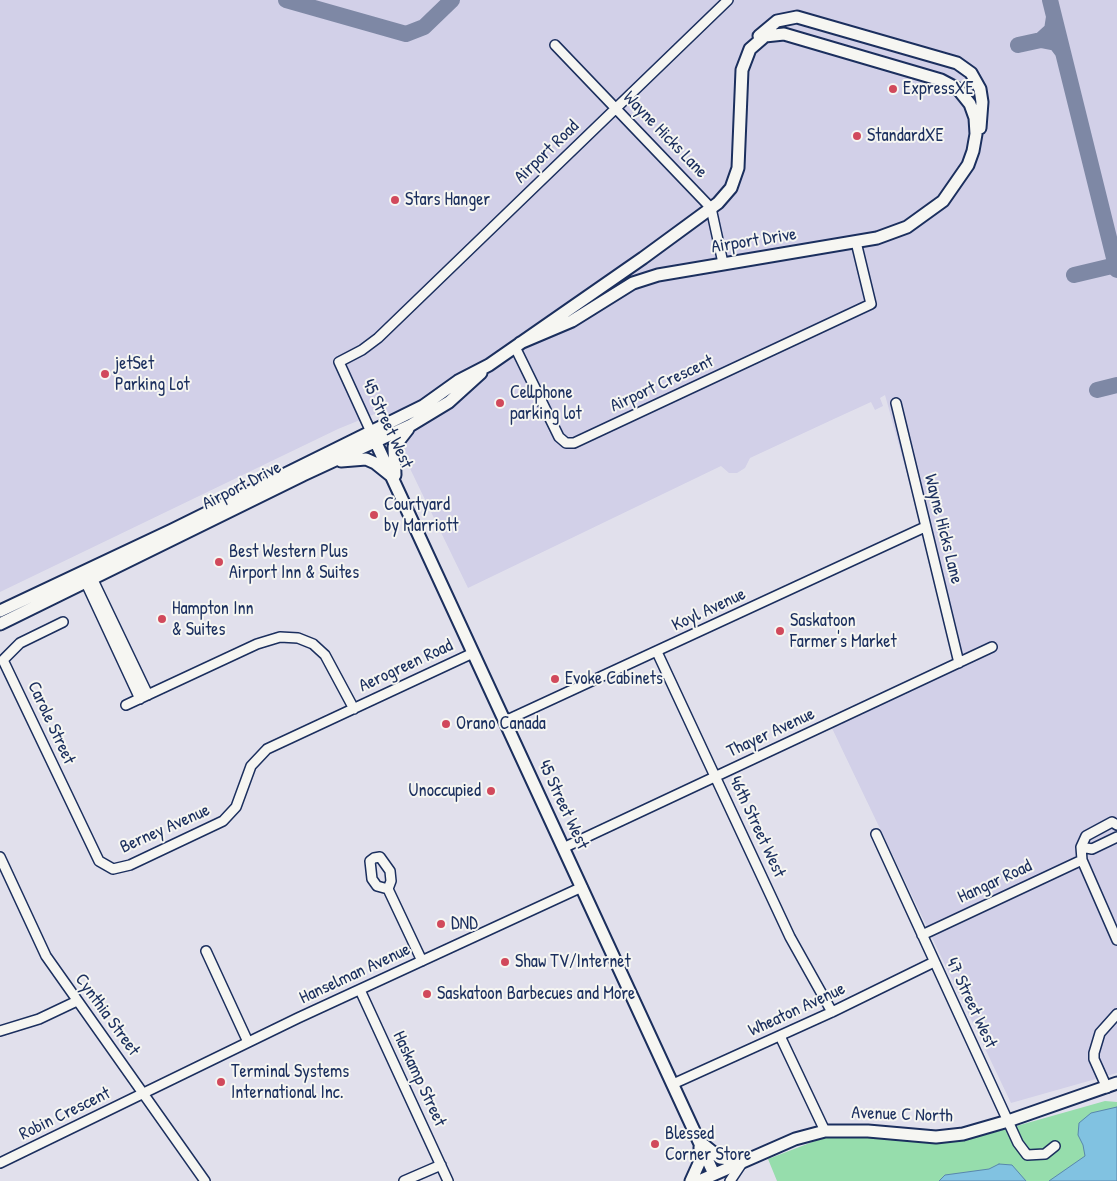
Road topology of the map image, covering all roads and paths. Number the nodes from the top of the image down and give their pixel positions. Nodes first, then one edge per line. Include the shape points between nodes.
1 (728, 0) edge
2 (555, 45) dead end
3 (752, 47) junction
4 (616, 108) junction
5 (972, 154) junction
6 (711, 208) junction
7 (856, 242) junction
8 (723, 263) junction
9 (518, 345) junction
10 (339, 362) joint
11 (489, 365) junction
12 (896, 403) dead end
13 (411, 425) junction
14 (373, 436) junction
15 (330, 463) junction
16 (394, 481) junction
17 (925, 527) junction
18 (89, 581) junction
19 (0, 611) edge
20 (63, 622) dead end
21 (0, 624) edge
22 (992, 647) dead end
23 (658, 652) junction
24 (473, 653) junction
25 (959, 662) junction
26 (144, 697) junction
27 (126, 705) dead end
28 (354, 709) junction
29 (505, 721) junction
30 (715, 777) junction
31 (70, 801) joint
32 (1117, 824) edge
33 (876, 834) dead end
34 (1117, 838) edge
35 (1081, 847) junction
36 (563, 848) junction
37 (0, 857) edge
38 (1082, 860) junction
39 (582, 887) junction
40 (388, 889) dead end
41 (922, 935) junction
42 (1117, 940) edge
43 (206, 951) dead end
44 (422, 961) junction
45 (934, 962) junction
46 (360, 990) junction
47 (77, 1001) junction
48 (832, 1012) junction
49 (1117, 1014) edge
50 (0, 1030) edge
51 (780, 1036) junction
52 (248, 1042) junction
53 (673, 1084) junction
54 (1114, 1086) edge
55 (144, 1093) junction
56 (1008, 1121) junction
57 (825, 1130) junction
58 (699, 1140) junction
59 (1055, 1146) dead end
60 (744, 1160) junction
61 (0, 1163) edge
62 (440, 1165) junction
63 (716, 1177) edge
64 (205, 1181) edge
65 (404, 1181) edge
66 (448, 1181) edge
67 (691, 1181) edge
68 (699, 1181) edge
69 (730, 1181) edge

1 - 4 street, Airport Road
2 - 4 street, Wayne Hicks Lane
3 - 5 main road, Airport Drive via 765,36 784,34 949,83 962,92 973,111 976,134
3 - 5 main road, Airport Drive via 760,35 777,21 797,17 957,63 971,73 981,96 979,134
3 - 6 main road, Airport Drive via 740,82 736,178 727,194
4 - 6 street, Wayne Hicks Lane
4 - 10 street, Airport Road via 378,338
5 - 7 main road, Airport Drive via 949,195 925,216 890,235
6 - 8 street
6 - 9 main road, Airport Drive
7 - 8 main road, Airport Drive
7 - 9 street, Airport Crescent via 871,304 570,444 558,436
8 - 9 main road, Airport Drive via 658,275 634,283 572,321
9 - 11 main road, Airport Drive
10 - 14 street, 45 Street West
11 - 13 main road, Airport Drive via 448,402
11 - 14 main road, Airport Drive via 458,381
12 - 17 street, Wayne Hicks Lane
13 - 14 main road, Airport Drive
13 - 16 main road via 394,447
14 - 15 main road, Airport Drive
14 - 16 main road, 45 Street West
14 - 19 main road, Airport Drive
15 - 16 main road via 366,459
15 - 18 main road, Airport Drive
16 - 24 main road, 45 Street West
17 - 23 street, Koyl Avenue
17 - 25 street, Wayne Hicks Lane
18 - 21 main road, Airport Drive
18 - 26 street
20 - 31 street, Carole Street via 20,643 3,660
22 - 25 street, Thayer Avenue
23 - 29 street, Koyl Avenue
23 - 30 street, 46th Street West
24 - 28 street, Aerogreen Road
24 - 29 main road, 45 Street West
25 - 30 street, Thayer Avenue
26 - 27 street
26 - 28 street via 257,644 280,638 298,638 313,644 325,656
28 - 31 street, Berney Avenue via 261,754 252,766 236,806 223,821 130,865 112,868 99,861
29 - 36 main road, 45 Street West
30 - 36 street, Thayer Avenue
30 - 48 street, 46th Street West via 790,938
32 - 35 street via 1112,822 1086,836
33 - 41 street, 47 Street West
34 - 35 street via 1092,849
35 - 38 street
36 - 39 main road, 45 Street West
37 - 47 street, Cynthia Street via 46,956
38 - 41 street, Hangar Road
38 - 42 street
39 - 44 street, Hanselman Avenue
39 - 53 main road, 45 Street West
40 - 44 street
41 - 45 street, 47 Street West
43 - 52 street
44 - 46 street, Hanselman Avenue
45 - 48 street, Wheaton Avenue
45 - 56 street, 47 Street West
46 - 52 street, Hanselman Avenue
46 - 62 street, Haskamp Street
47 - 50 street via 39,1019
47 - 55 street, Cynthia Street
48 - 51 street, Wheaton Avenue
49 - 54 street via 1100,1033 1094,1053 1094,1059
51 - 53 street, Wheaton Avenue
51 - 57 street
52 - 55 street, Hanselman Avenue
53 - 58 main road, 45 Street West
54 - 56 main road, Avenue C North
55 - 61 street, Robin Crescent
55 - 64 street, Cynthia Street
56 - 57 main road, Avenue C North via 974,1132 936,1137
56 - 59 street, 47 Street West via 1027,1156 1045,1154
57 - 60 main road, Avenue C North
58 - 60 main road via 720,1158
58 - 63 main road, 45 Street West
58 - 67 main road via 700,1161
60 - 63 main road, Avenue C North
60 - 69 street
62 - 65 street
62 - 66 street, Haskamp Street
63 - 68 main road, Avenue C North

